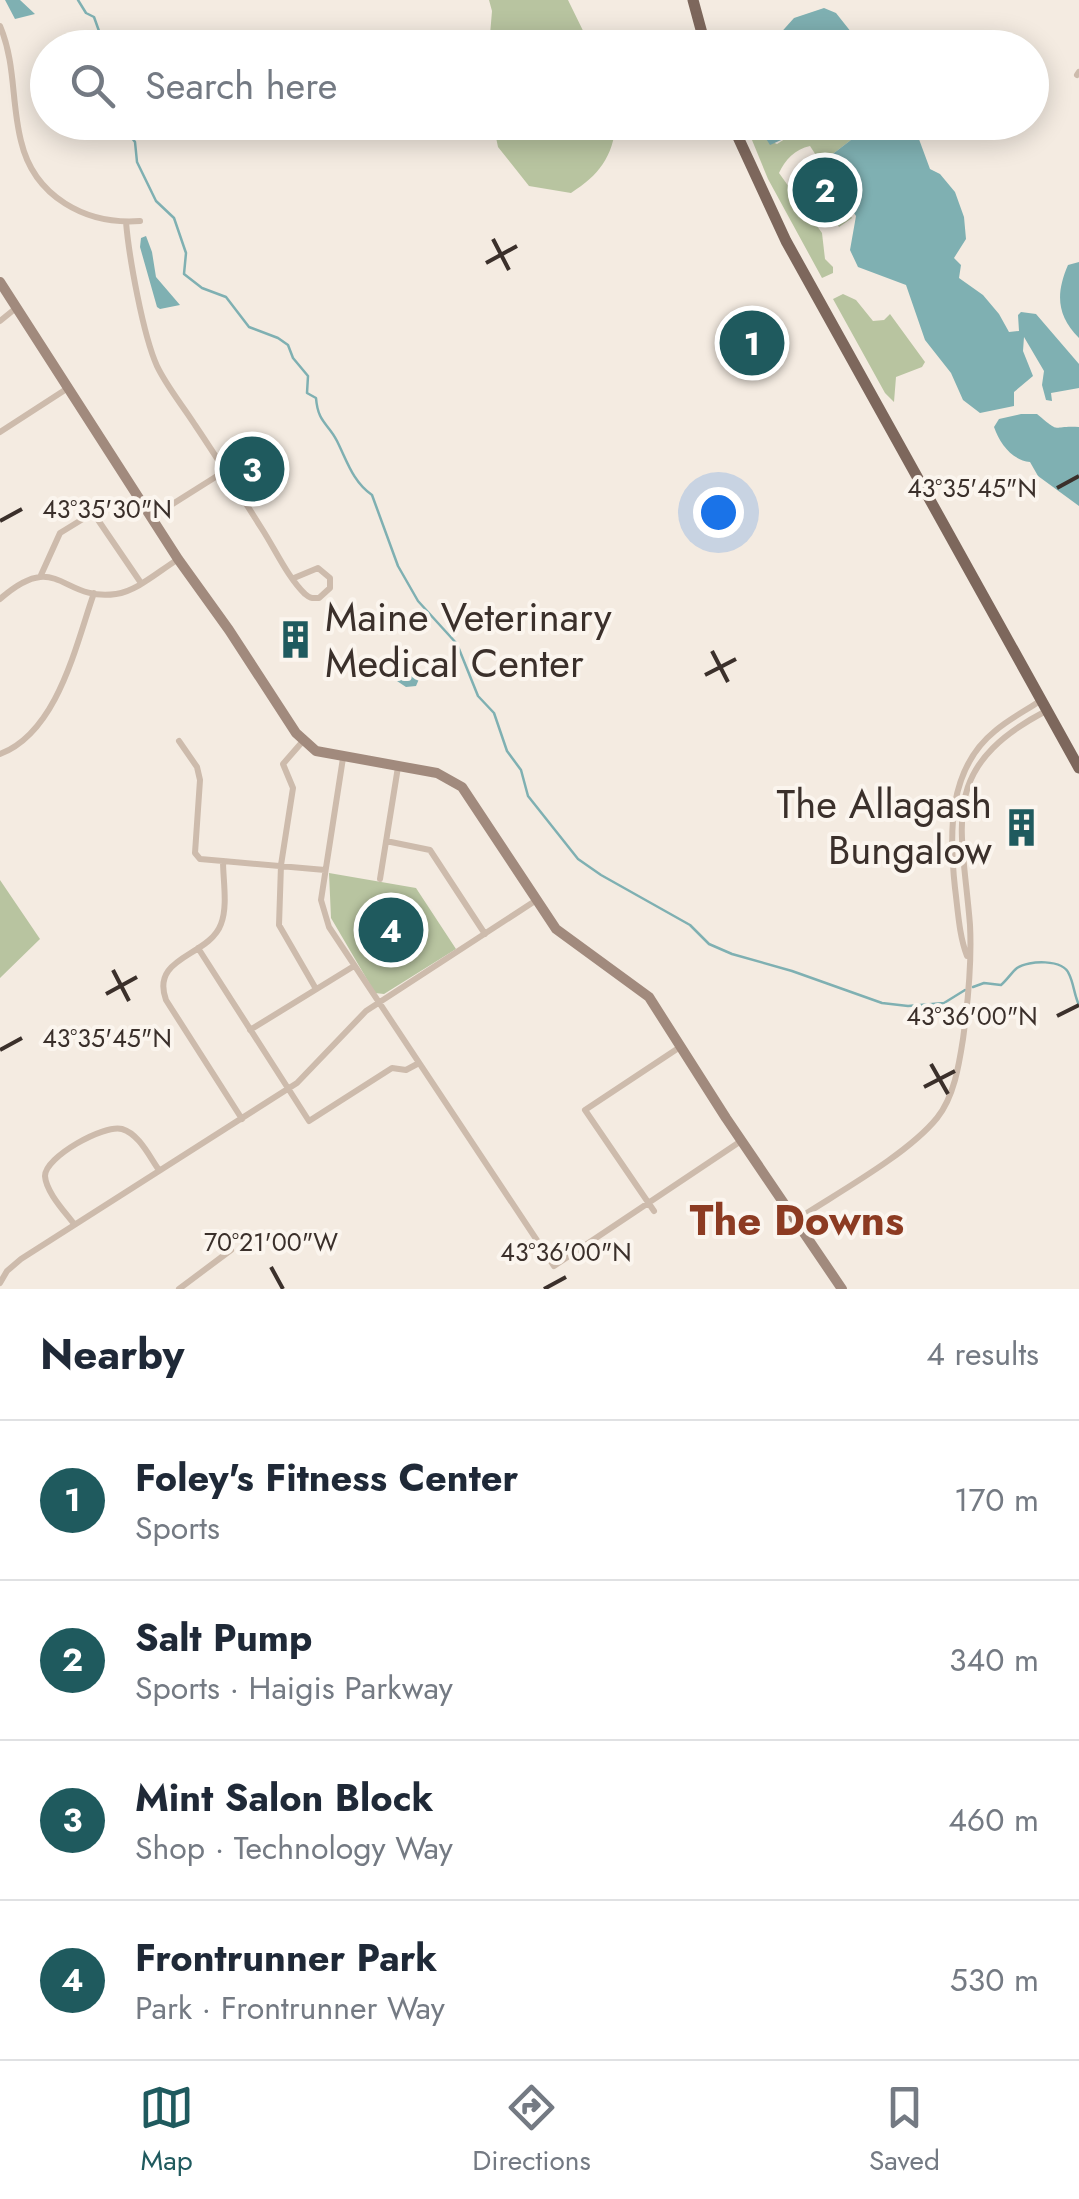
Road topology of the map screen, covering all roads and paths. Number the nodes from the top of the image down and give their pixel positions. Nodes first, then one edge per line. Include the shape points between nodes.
1 (693, 0) edge
2 (0, 26) edge
3 (701, 30) edge
4 (739, 140) edge
5 (140, 221) dead end
6 (126, 222) junction
7 (0, 282) edge
8 (0, 291) edge
9 (13, 304) junction
10 (0, 322) edge
11 (68, 388) junction
12 (0, 432) edge
13 (225, 471) junction
14 (152, 517) junction
15 (178, 559) junction
16 (40, 575) junction
17 (294, 578) junction
18 (140, 583) junction
19 (94, 593) junction
20 (0, 599) edge
21 (1043, 706) junction
22 (303, 740) junction
23 (180, 741) dead end
24 (0, 754) edge
25 (343, 758) junction
26 (398, 767) junction
27 (1079, 768) edge
28 (386, 841) junction
29 (223, 861) junction
30 (282, 865) junction
31 (325, 870) junction
32 (380, 879) dead end
33 (536, 901) junction
34 (485, 934) junction
35 (198, 948) junction
36 (354, 966) junction
37 (316, 989) junction
38 (378, 1002) junction
39 (250, 1030) junction
40 (681, 1046) junction
41 (419, 1063) junction
42 (288, 1089) junction
43 (242, 1119) junction
44 (741, 1140) junction
45 (159, 1170) junction
46 (649, 1202) junction
47 (654, 1210) dead end
48 (796, 1220) junction
49 (74, 1225) junction
50 (231, 1250) dead end
51 (0, 1283) edge
52 (179, 1289) edge
53 (842, 1289) edge

1 - 3 main road
2 - 6 street via 32,170 70,207 99,220
4 - 21 main road via 786,242
5 - 6 street
6 - 13 street via 156,362
7 - 9 street
8 - 9 street
9 - 10 street
9 - 11 street
11 - 12 street
11 - 14 street
13 - 14 street
13 - 17 street
14 - 15 street
15 - 18 street
15 - 22 street
16 - 18 street via 60,533 91,514
16 - 19 street
16 - 20 street
17 - 17 street via 310,597 320,598 330,588 330,578 318,568
18 - 19 street via 116,594
19 - 24 street via 56,698
21 - 27 main road
21 - 48 street via 1004,737 966,792 960,835 970,966 960,1064 939,1116
22 - 25 street
22 - 30 street via 283,764 293,788
23 - 29 street via 199,772 195,854
25 - 26 street
25 - 31 street
26 - 28 street
26 - 33 street via 442,775 462,787
28 - 32 street
28 - 34 street via 430,850
29 - 30 street
29 - 35 street via 222,921
30 - 31 street
30 - 37 street via 278,925
31 - 36 street via 324,914
33 - 34 street
33 - 40 street via 566,937 642,990
34 - 38 street
35 - 39 street
35 - 43 street via 168,970 164,995
36 - 37 street
36 - 38 street
37 - 39 street
38 - 41 street
38 - 42 street
39 - 42 street
40 - 44 street
40 - 46 street via 585,1110
41 - 42 street via 392,1068 309,1121
41 - 46 street via 554,1266
42 - 43 street
43 - 45 street
44 - 46 street
44 - 48 street
45 - 49 street
45 - 49 street via 136,1138 119,1128 100,1130 56,1158 46,1182
46 - 47 street
48 - 53 street
49 - 51 street via 15,1264
50 - 52 street

